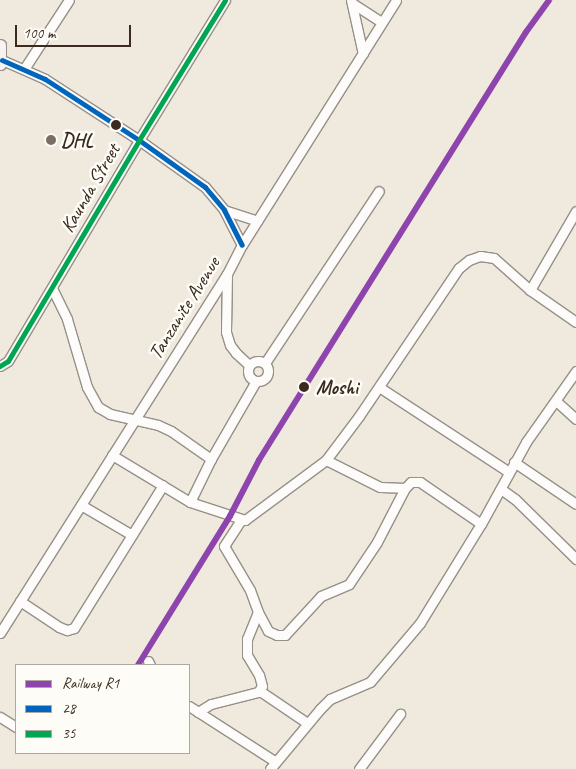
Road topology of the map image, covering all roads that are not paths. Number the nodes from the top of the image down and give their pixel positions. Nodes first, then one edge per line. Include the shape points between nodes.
1 (69, 0) edge
2 (225, 0) edge
3 (396, 0) edge
4 (351, 2) edge
5 (382, 22) junction
6 (0, 45) edge
7 (363, 54) junction
8 (1, 62) edge
9 (24, 69) junction
10 (139, 140) junction
11 (379, 191) dead end
12 (224, 210) junction
13 (576, 213) edge
14 (257, 221) junction
15 (242, 245) junction
16 (227, 274) junction
17 (52, 288) junction
18 (530, 290) junction
19 (576, 322) edge
20 (265, 364) junction
21 (249, 365) junction
22 (0, 366) edge
23 (576, 371) edge
24 (256, 381) junction
25 (379, 387) junction
26 (556, 401) junction
27 (576, 419) edge
28 (134, 420) junction
29 (112, 455) junction
30 (211, 459) junction
31 (326, 460) junction
32 (514, 462) junction
33 (509, 472) junction
34 (163, 485) junction
35 (405, 488) junction
36 (501, 489) junction
37 (190, 502) junction
38 (576, 504) edge
39 (81, 505) junction
40 (241, 520) junction
41 (481, 524) junction
42 (132, 535) junction
43 (576, 559) edge
44 (20, 601) junction
45 (258, 612) junction
46 (0, 633) edge
47 (260, 691) junction
48 (190, 707) edge
49 (198, 712) junction
50 (400, 714) dead end
51 (0, 717) edge
52 (307, 723) junction
53 (15, 726) edge
54 (273, 765) edge
55 (359, 769) edge
56 (366, 769) edge

1 - 9 street
2 - 10 street, Kaunda Street
3 - 5 street, Tanzanite Avenue
4 - 5 street
4 - 7 street
5 - 7 street, Tanzanite Avenue
6 - 8 main road
7 - 14 street, Tanzanite Avenue
8 - 9 street
9 - 10 street via 45,79
10 - 12 street via 205,187
10 - 17 street, Kaunda Street
11 - 20 street
12 - 14 street
12 - 15 street
13 - 18 street
14 - 15 street, Tanzanite Avenue
15 - 16 street, Tanzanite Avenue
16 - 21 street via 226,332 236,353
16 - 28 street, Tanzanite Avenue
17 - 22 street, Kaunda Street via 8,361
17 - 28 street via 68,319 87,387 98,407 110,414
18 - 19 street
18 - 25 street via 494,258 480,256 468,260 459,268
20 - 21 street via 257,361
20 - 24 street via 267,376
21 - 24 street via 248,375
23 - 26 street
24 - 30 street
25 - 31 street
25 - 33 street
26 - 27 street
26 - 32 street
28 - 29 street, Tanzanite Avenue
28 - 30 street via 171,431
29 - 34 street
29 - 39 street, Tanzanite Avenue
30 - 37 street
31 - 35 street via 372,484
31 - 40 street
32 - 33 street
32 - 38 street
33 - 36 street
34 - 37 street
34 - 42 street
35 - 41 street via 411,482 420,482
35 - 45 street via 377,542 349,584 321,596 285,635 277,636 268,631
36 - 41 street
36 - 43 street
37 - 40 street
39 - 42 street
39 - 44 street, Tanzanite Avenue
40 - 45 street via 224,546 250,590
41 - 52 street via 420,623 378,674 370,682 330,699
42 - 44 street via 74,628 59,627
44 - 46 street, Tanzanite Avenue
45 - 47 street via 247,639 247,655 261,679
47 - 49 street via 211,704
47 - 52 street
48 - 49 street
49 - 54 street
50 - 55 street
51 - 53 street
52 - 54 street
55 - 56 street

